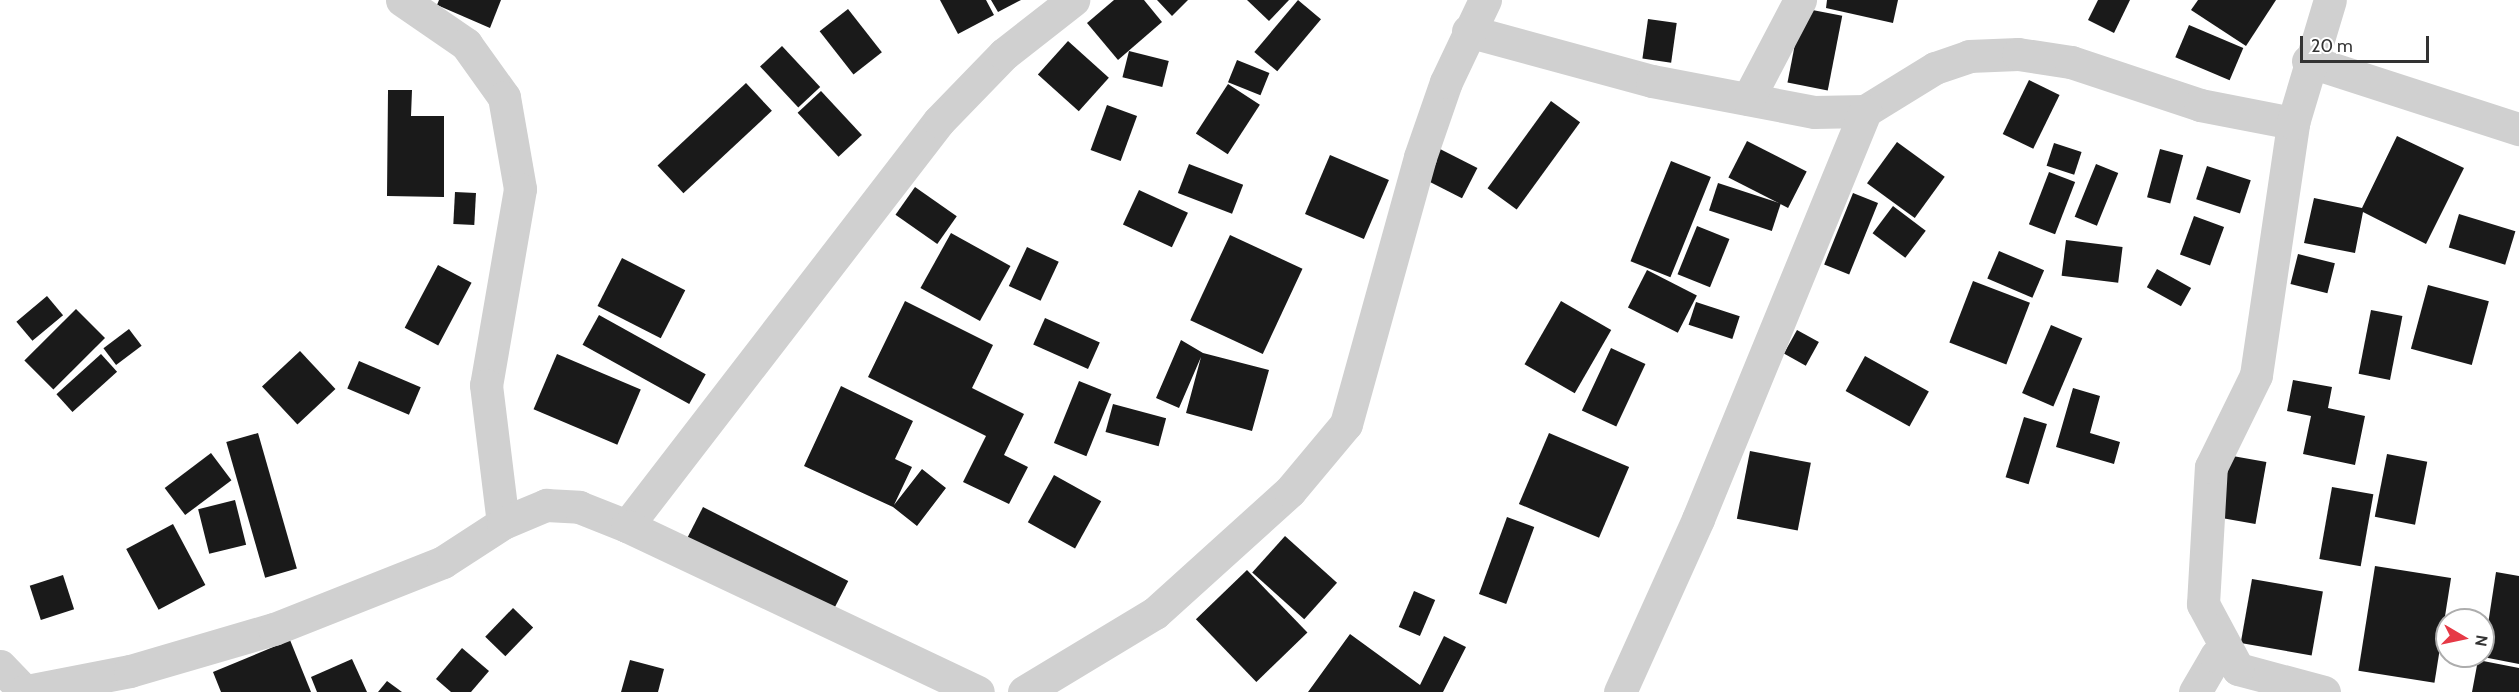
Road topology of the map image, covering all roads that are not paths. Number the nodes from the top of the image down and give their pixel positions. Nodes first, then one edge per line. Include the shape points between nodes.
1 (402, 0) edge
2 (1073, 0) edge
3 (1485, 0) edge
4 (1800, 0) edge
5 (2330, 0) edge
6 (1468, 31) junction
7 (2308, 61) junction
8 (1748, 99) junction
9 (1865, 111) junction
10 (2293, 123) junction
11 (2519, 129) edge
12 (503, 523) junction
13 (627, 526) junction
14 (2229, 658) junction
15 (0, 666) edge
16 (23, 692) edge
17 (978, 692) edge
18 (1024, 692) edge
19 (1620, 692) edge
20 (2195, 692) edge
21 (2324, 692) edge

1 - 12 street via 466,44 504,97 520,189 486,385
2 - 13 street via 1004,54 939,121
3 - 6 street
4 - 8 street
5 - 7 street
6 - 8 street via 1652,81
6 - 18 street via 1420,157 1346,424 1290,491 1155,613
7 - 10 street
7 - 11 street
8 - 9 street via 1814,112
9 - 10 street via 1935,68 1969,56 2018,54 2071,62 2200,105
9 - 19 street via 1698,519
10 - 14 street via 2256,375 2211,466 2204,604
12 - 13 street via 546,505 579,507
12 - 16 street via 443,562 274,629 130,671
13 - 17 street
14 - 20 street via 2216,656
14 - 21 street via 2253,677
15 - 16 street

